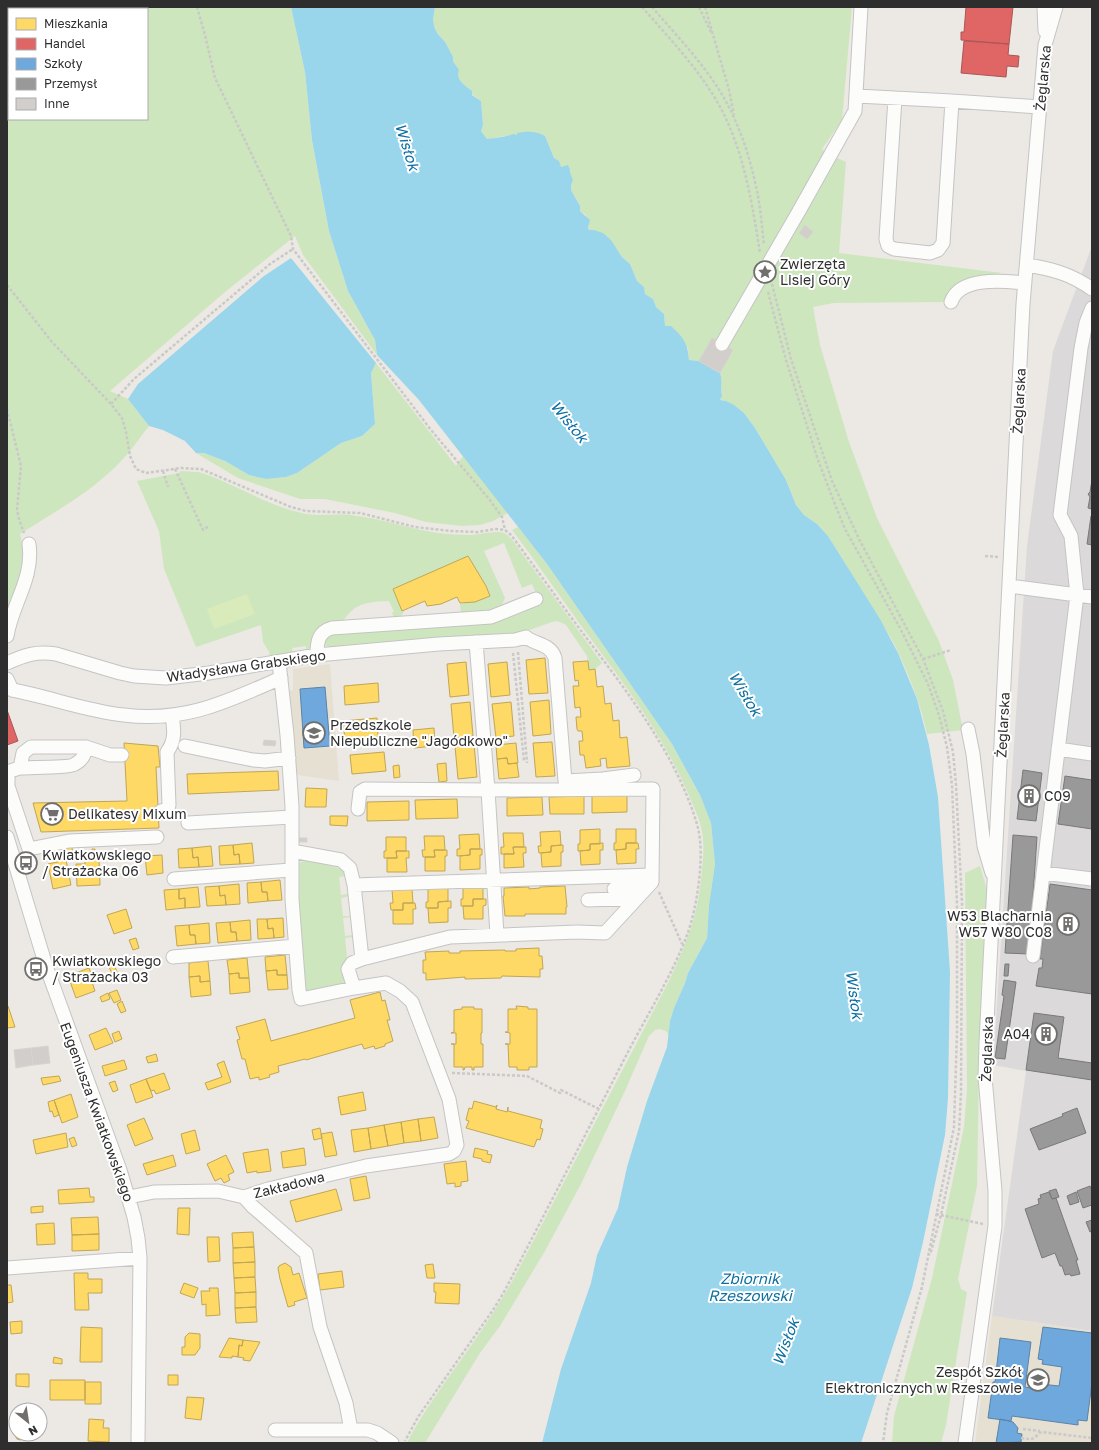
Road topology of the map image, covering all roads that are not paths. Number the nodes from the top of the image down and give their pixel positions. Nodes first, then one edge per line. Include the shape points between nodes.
1 (861, 7) edge
2 (1044, 7) edge
3 (1056, 7) edge
4 (1045, 45) junction
5 (857, 96) junction
6 (896, 98) junction
7 (952, 101) junction
8 (1040, 107) junction
9 (1027, 265) junction
10 (1025, 283) junction
11 (1092, 289) edge
12 (951, 302) dead end
13 (1092, 308) edge
14 (722, 344) dead end
15 (29, 544) road end
16 (1017, 587) dead end
17 (1077, 595) junction
18 (1092, 597) edge
19 (536, 598) dead end
20 (7, 636) edge
21 (476, 642) junction
22 (317, 655) junction
23 (278, 662) junction
24 (7, 663) edge
25 (281, 678) junction
26 (9, 687) edge
27 (172, 715) junction
28 (968, 729) dead end
29 (185, 746) dead end
30 (86, 747) junction
31 (1058, 749) junction
32 (1092, 754) edge
33 (122, 755) dead end
34 (289, 758) junction
35 (11, 770) edge
36 (634, 775) dead end
37 (488, 790) junction
38 (358, 809) dead end
39 (161, 811) dead end
40 (292, 817) junction
41 (188, 823) dead end
42 (7, 837) edge
43 (157, 837) dead end
44 (29, 849) junction
45 (292, 851) junction
46 (12, 854) junction
47 (291, 870) junction
48 (1043, 873) junction
49 (652, 874) junction
50 (174, 879) dead end
51 (494, 880) junction
52 (1092, 880) edge
53 (995, 881) junction
54 (354, 885) junction
55 (645, 888) junction
56 (614, 889) dead end
57 (636, 898) junction
58 (588, 900) dead end
59 (497, 935) junction
60 (294, 946) junction
61 (1033, 956) dead end
62 (172, 957) dead end
63 (362, 959) junction
64 (354, 988) junction
65 (129, 1196) junction
66 (244, 1197) junction
67 (140, 1258) junction
68 (7, 1268) edge
69 (274, 1430) dead end
70 (351, 1430) junction
71 (138, 1443) edge
72 (392, 1443) edge
73 (965, 1443) edge

1 - 5 street
2 - 4 street
3 - 4 street, Żeglarska
4 - 8 street, Żeglarska
5 - 6 street
5 - 14 street, bridge via 856,111
6 - 7 street
6 - 7 street via 886,239 888,246 894,249 930,254 938,250 943,243
7 - 8 street
8 - 9 street, Żeglarska
9 - 10 street, Żeglarska
9 - 11 street via 1052,269 1079,280
10 - 12 street via 1001,281 975,284 957,293
10 - 53 street, Żeglarska
13 - 17 street via 1081,348 1060,515 1071,536
15 - 20 street via 29,570
16 - 17 street
17 - 18 street
17 - 31 street
19 - 22 street via 491,617 332,628 323,632 318,639
21 - 22 street, Władysława Grabskiego
21 - 36 street, Władysława Grabskiego via 526,637 547,647 554,654 565,780
21 - 37 street
22 - 23 street, Władysława Grabskiego
23 - 24 street, Władysława Grabskiego via 166,678 120,673 47,652 25,655
23 - 25 street
25 - 27 street via 219,705
25 - 34 street
26 - 27 street via 97,711 126,716
27 - 39 street via 175,737 167,752 169,805 168,809
28 - 53 street via 984,846
29 - 34 street via 253,760
30 - 33 street via 110,755
30 - 35 street via 31,747 23,753
30 - 35 street via 82,759 74,766
31 - 32 street
31 - 48 street
34 - 40 street
35 - 44 street via 8,786
37 - 38 street via 365,789 360,792
37 - 49 street via 653,789
37 - 51 street
40 - 41 street
40 - 45 street
42 - 46 street, Eugeniusza Kwiatkowskiego
43 - 44 street via 69,841
44 - 46 street
45 - 47 street
45 - 54 street via 341,860 350,868
46 - 65 street, Eugeniusza Kwiatkowskiego via 46,966
47 - 50 street
47 - 60 street
48 - 52 street
48 - 61 street
49 - 51 street
49 - 55 street via 652,882
51 - 54 street
51 - 59 street
53 - 73 street, Żeglarska via 985,1077 995,1191 995,1226
54 - 63 street
55 - 56 street
55 - 57 street
57 - 58 street
57 - 59 street via 605,933
59 - 63 street via 450,937
60 - 62 street
60 - 64 street via 301,999
63 - 64 street via 352,963 348,969
64 - 66 street, Zakładowa via 386,983 412,1002 450,1099 457,1145 454,1151 449,1154 366,1166
65 - 66 street, Zakładowa via 154,1192 218,1191
65 - 67 street, Eugeniusza Kwiatkowskiego
66 - 70 street via 306,1253 322,1338 346,1403
67 - 68 street
67 - 71 street, Eugeniusza Kwiatkowskiego
69 - 70 street
70 - 72 street via 368,1430

